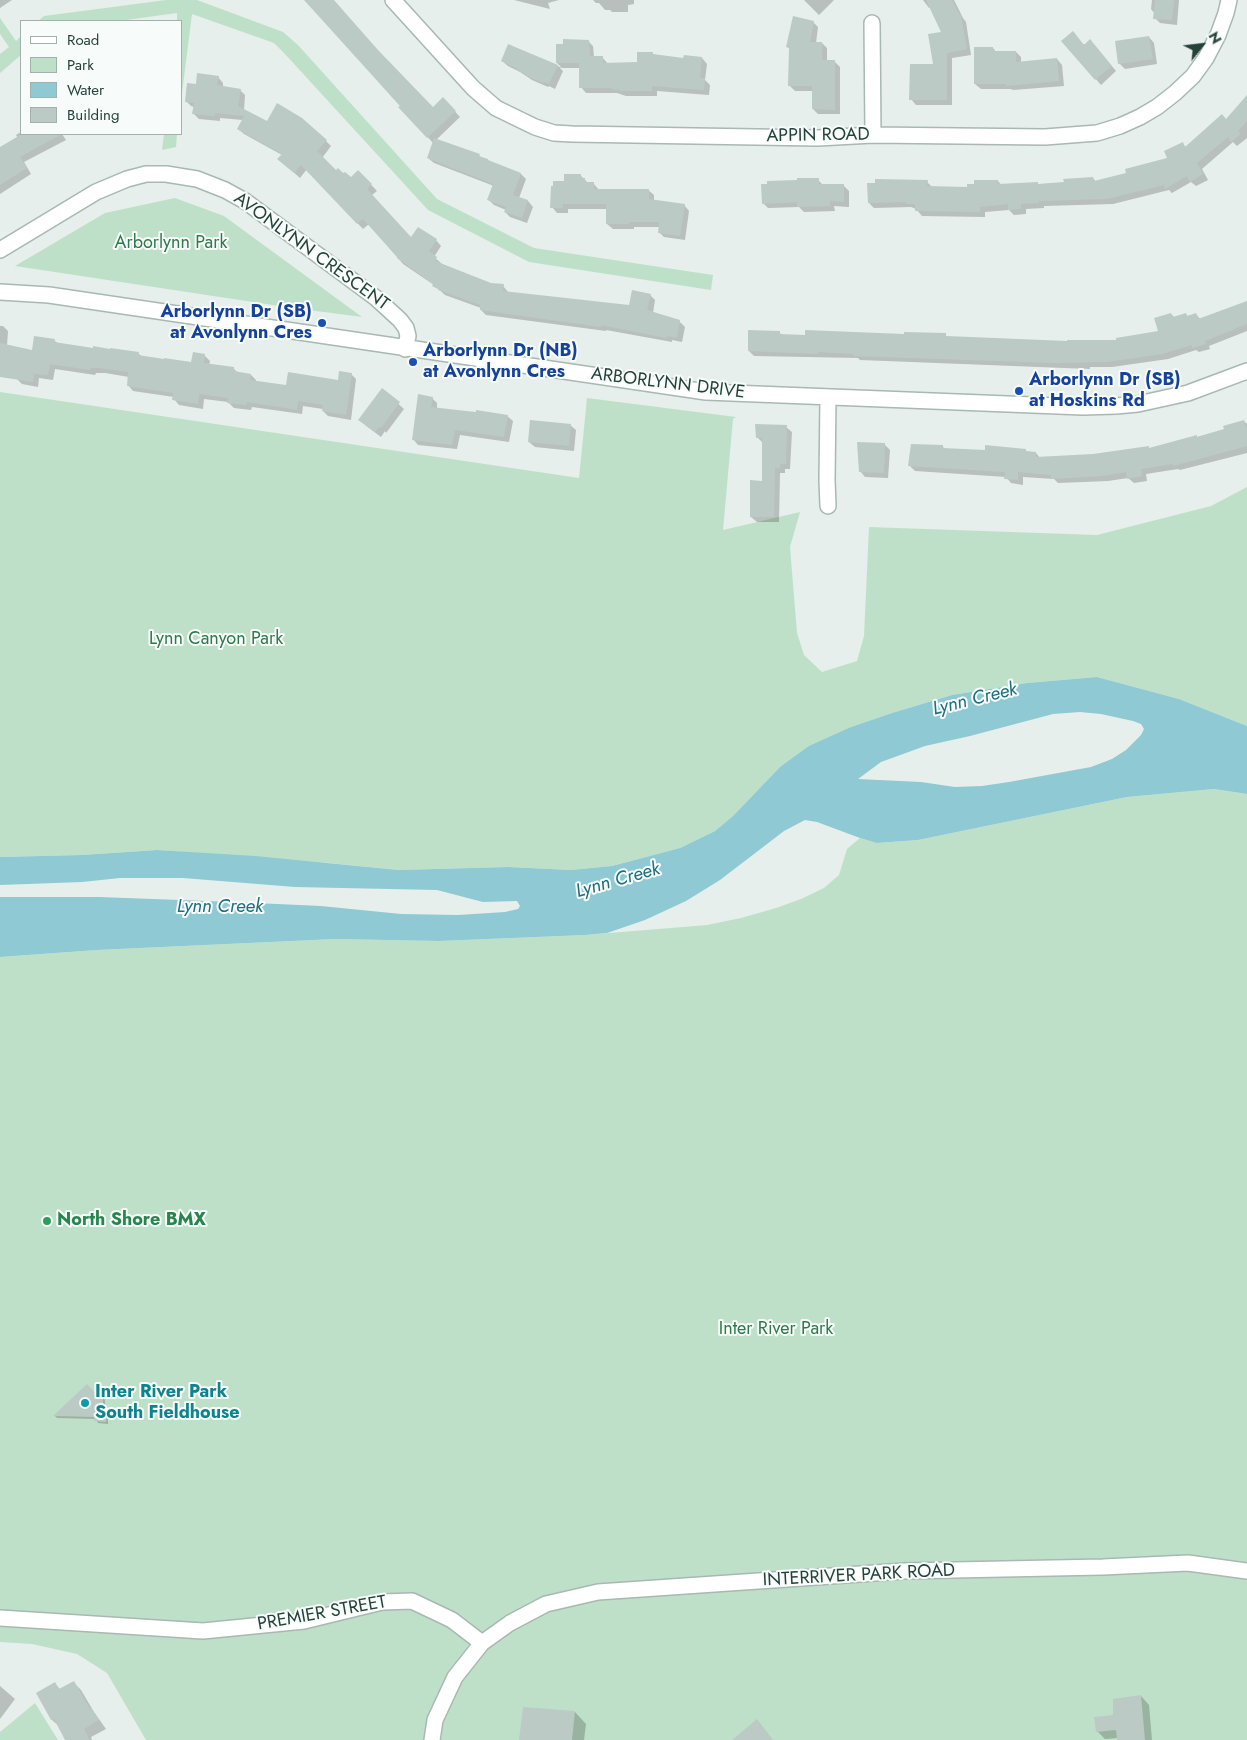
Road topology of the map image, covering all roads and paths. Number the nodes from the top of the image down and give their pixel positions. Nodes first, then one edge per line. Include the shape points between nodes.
1 (393, 0) edge
2 (1229, 0) edge
3 (872, 23) dead end
4 (873, 135) junction
5 (0, 250) edge
6 (0, 292) edge
7 (405, 348) junction
8 (1247, 371) edge
9 (828, 397) junction
10 (828, 506) dead end
11 (1247, 1571) edge
12 (0, 1618) edge
13 (482, 1643) junction
14 (432, 1740) edge

1 - 4 street, APPIN ROAD via 472,88 496,108 554,133 808,138
2 - 4 street, APPIN ROAD via 1218,36 1193,76 1157,107 1120,126 1097,133 1045,137
3 - 4 street
5 - 7 street, AVONLYNN CRESCENT via 96,192 127,179 146,174 166,174 197,179 245,201 376,298 406,328
6 - 7 street, ARBORLYNN DRIVE via 49,295
7 - 9 street, ARBORLYNN DRIVE via 706,392
8 - 9 street, ARBORLYNN DRIVE via 1188,393 1116,406
9 - 10 street
11 - 13 street, INTERRIVER PARK ROAD via 1188,1563 904,1571 598,1592 546,1604 510,1623
12 - 13 street, PREMIER STREET via 203,1630 304,1621 382,1602 412,1601 452,1620
13 - 14 street, INTERRIVER PARK ROAD via 455,1677 434,1720

